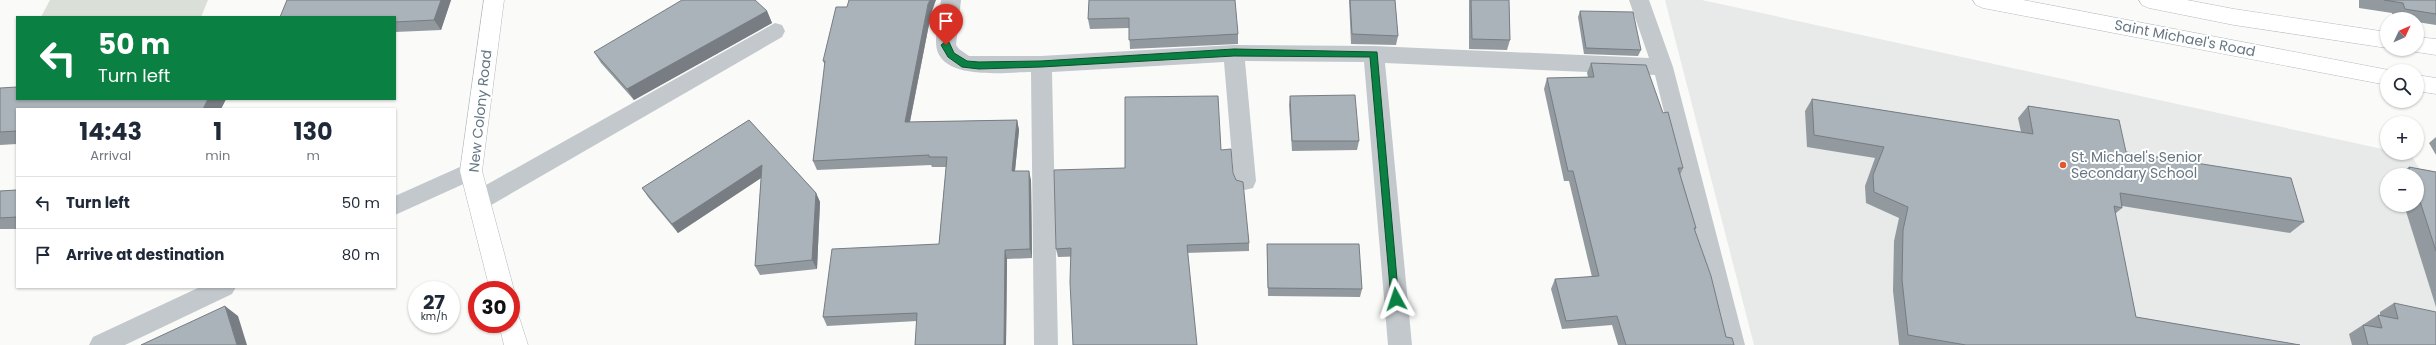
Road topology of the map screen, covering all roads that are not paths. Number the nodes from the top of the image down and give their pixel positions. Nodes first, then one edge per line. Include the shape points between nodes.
1 (494, 0) edge
2 (951, 0) edge
3 (1639, 0) edge
4 (1983, 0) edge
5 (2149, 0) edge
6 (775, 31) dead end
7 (2380, 39) edge
8 (2424, 46) edge
9 (2436, 47) edge
10 (1234, 53) junction
11 (1374, 54) junction
12 (1041, 64) junction
13 (1663, 67) junction
14 (2380, 76) edge
15 (2424, 84) edge
16 (2436, 86) edge
17 (471, 171) junction
18 (1245, 181) dead end
19 (478, 201) junction
20 (396, 206) edge
21 (500, 281) edge
22 (222, 288) edge
23 (513, 333) edge
24 (100, 345) edge
25 (516, 345) edge
26 (1046, 345) edge
27 (1400, 345) edge
28 (1733, 345) edge

1 - 17 street, New Colony Road
2 - 12 street via 946,45 951,55 965,64
3 - 13 street
4 - 14 street, Saint Michael's Road
5 - 7 street via 2234,17
6 - 19 street
8 - 9 street
10 - 11 street
10 - 12 street
10 - 18 street
11 - 13 street
11 - 27 street
12 - 26 street
13 - 28 street
15 - 16 street
17 - 19 street, New Colony Road
17 - 20 street
19 - 21 street, New Colony Road
22 - 24 street
23 - 25 street

